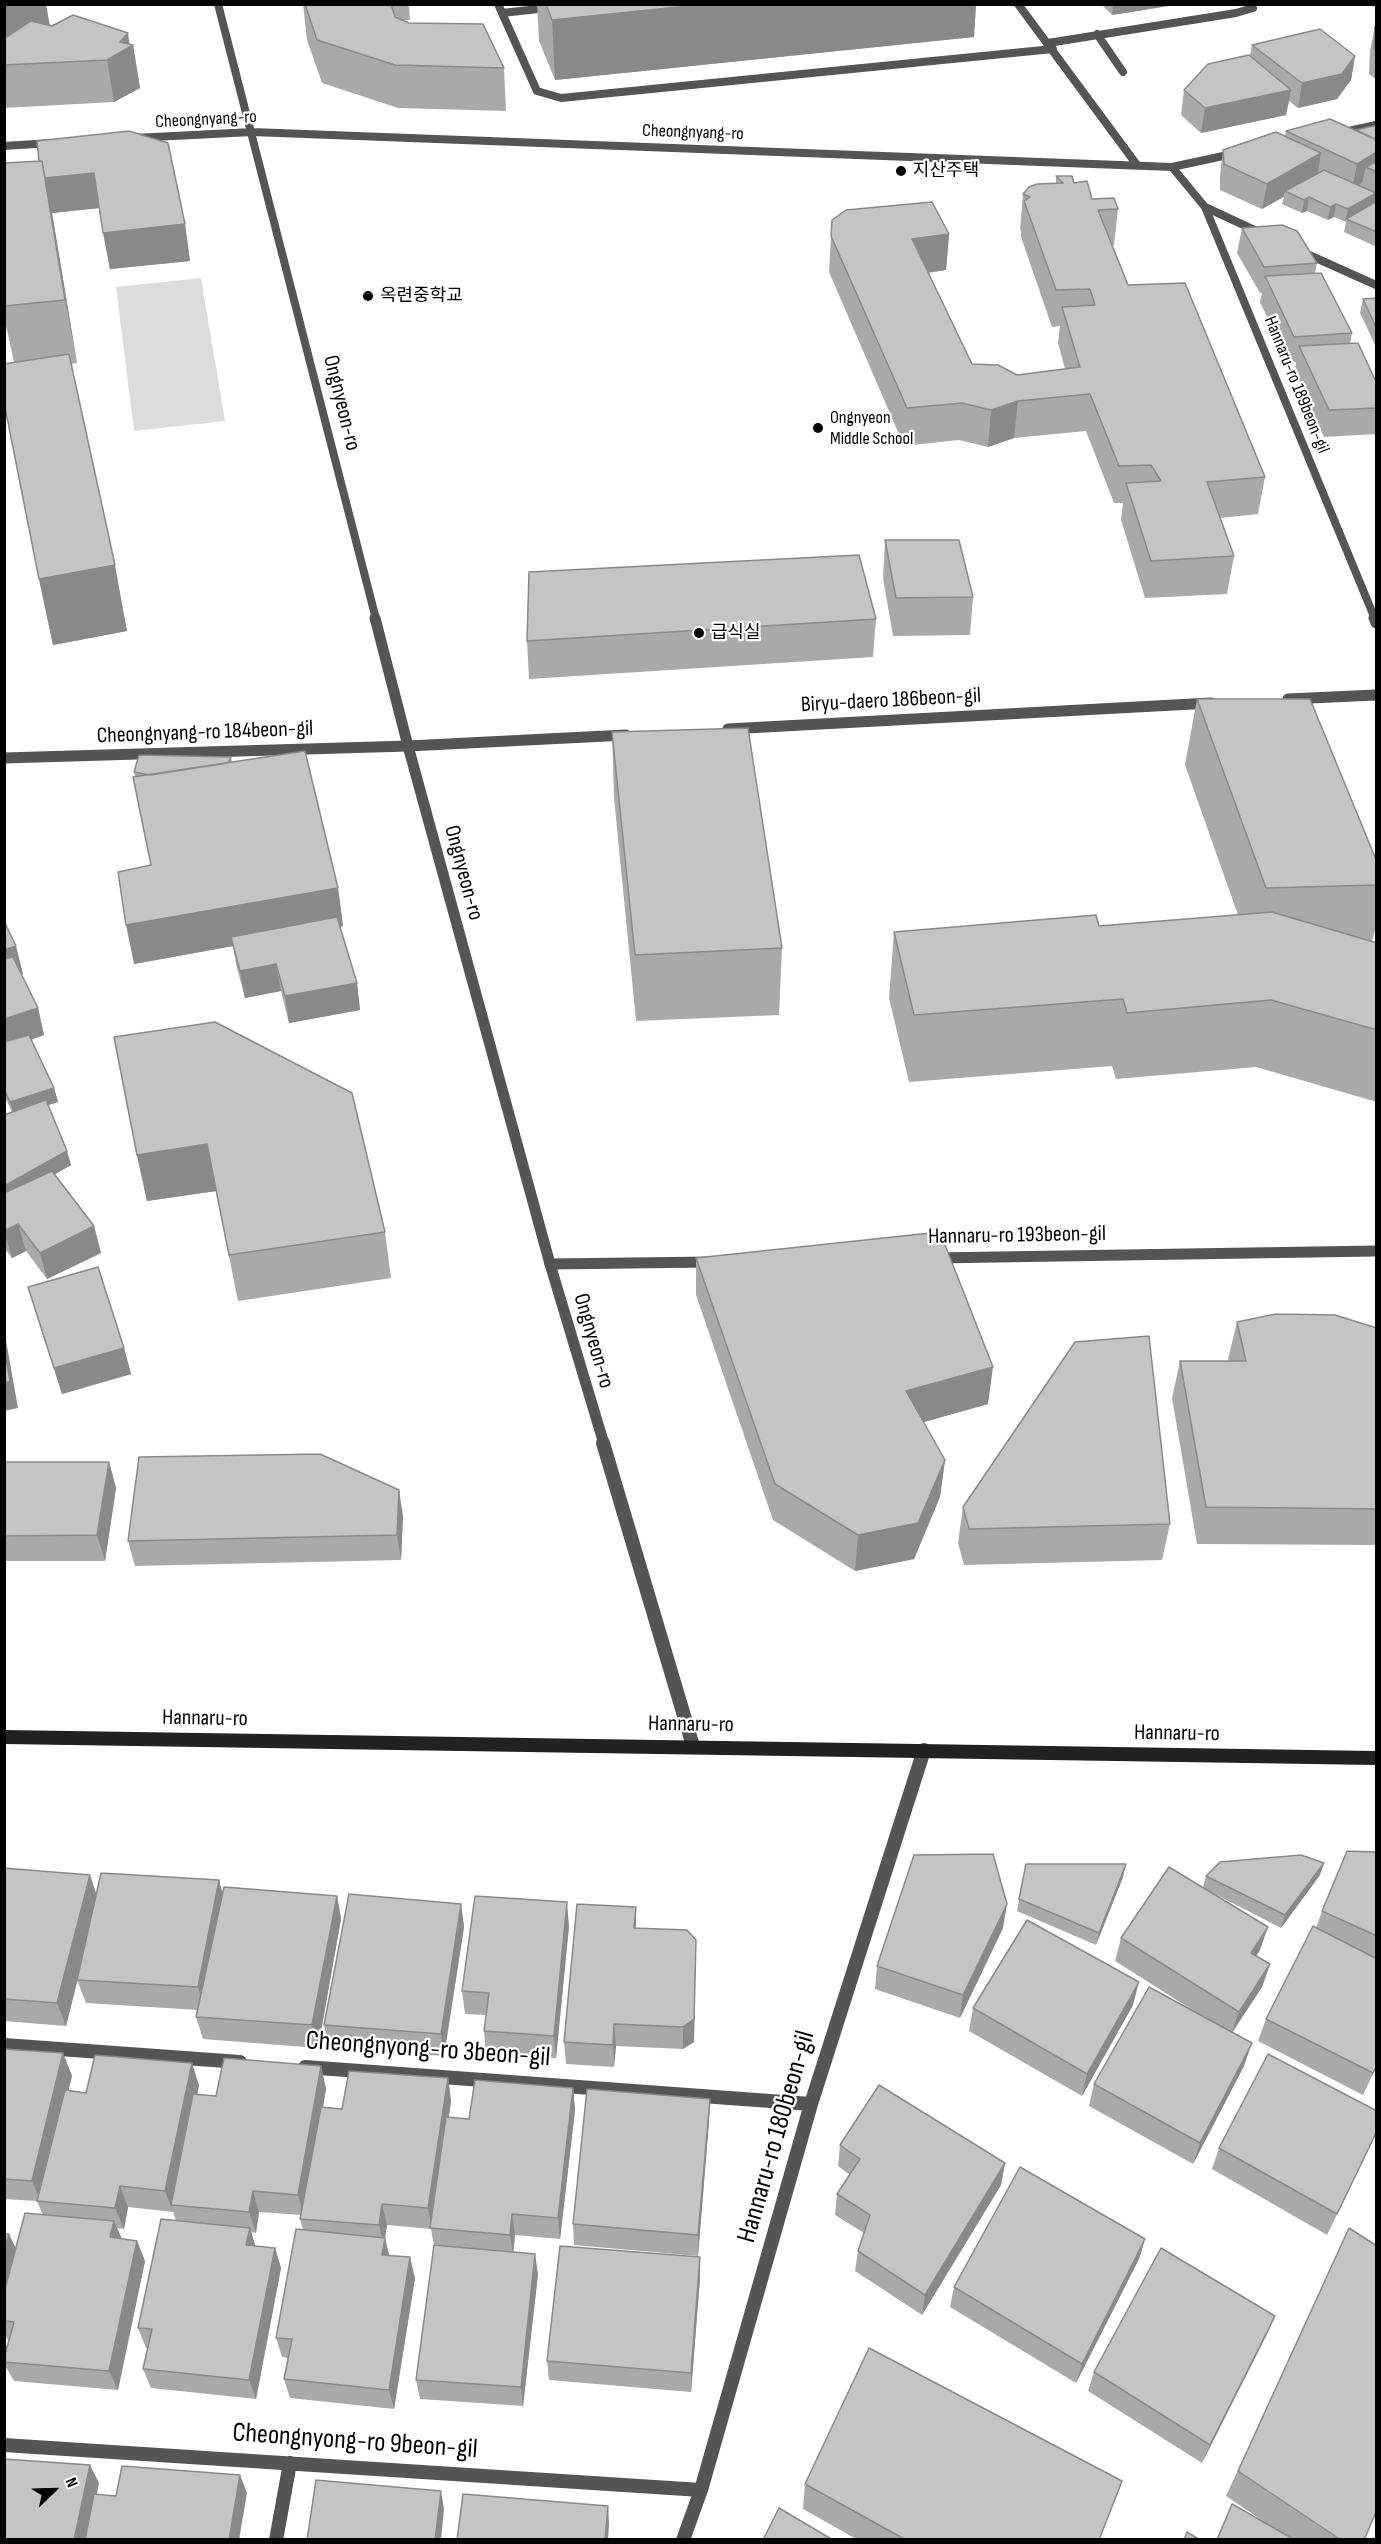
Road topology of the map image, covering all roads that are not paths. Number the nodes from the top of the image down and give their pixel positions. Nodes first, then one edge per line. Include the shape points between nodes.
1 (218, 4) edge
2 (498, 4) edge
3 (585, 4) edge
4 (1018, 4) edge
5 (1249, 4) edge
6 (502, 13) junction
7 (1097, 34) junction
8 (1050, 46) junction
9 (1123, 72) dead end
10 (1377, 125) edge
11 (252, 132) junction
12 (1331, 134) edge
13 (123, 139) edge
14 (64, 142) edge
15 (4, 146) edge
16 (1252, 150) edge
17 (1137, 165) junction
18 (1172, 167) junction
19 (1205, 207) junction
20 (1269, 236) edge
21 (1291, 246) edge
22 (1377, 285) edge
23 (1377, 623) edge
24 (1377, 695) edge
25 (1281, 700) edge
26 (1221, 703) edge
27 (719, 730) edge
28 (635, 734) edge
29 (408, 746) junction
30 (4, 758) edge
31 (1377, 1251) edge
32 (921, 1258) edge
33 (730, 1261) edge
34 (550, 1264) junction
35 (4, 1737) edge
36 (693, 1746) junction
37 (924, 1750) junction
38 (1377, 1758) edge
39 (4, 2045) edge
40 (254, 2063) edge
41 (289, 2066) edge
42 (811, 2104) junction
43 (4, 2445) edge
44 (290, 2463) junction
45 (702, 2490) junction
46 (276, 2540) edge
47 (684, 2540) edge

1 - 11 street, Ongnyeon-ro
2 - 6 street
3 - 6 street
4 - 8 street
5 - 7 street via 1252,8 1236,13
6 - 8 street via 537,91 561,98
7 - 8 street
7 - 9 street
8 - 17 street
10 - 12 street
11 - 13 street, Cheongnyang-ro
11 - 17 street, Cheongnyang-ro
11 - 29 street, Ongnyeon-ro
14 - 15 street
16 - 18 street, Cheongnyang-ro
17 - 18 street, Cheongnyang-ro
18 - 19 street, Hannaru-ro 189beon-gil
19 - 20 street
19 - 23 street, Hannaru-ro 189beon-gil
21 - 22 street
24 - 25 street
26 - 27 street, Biryu-daero 186beon-gil
28 - 29 street
29 - 30 street, Cheongnyang-ro 184beon-gil
29 - 34 street, Ongnyeon-ro
31 - 32 street, Hannaru-ro 193beon-gil
33 - 34 street
34 - 36 street, Ongnyeon-ro
35 - 36 main road, Hannaru-ro
36 - 37 main road, Hannaru-ro
37 - 38 main road, Hannaru-ro
37 - 42 street, Hannaru-ro 180beon-gil
39 - 40 street
41 - 42 street, Cheongnyong-ro 3beon-gil
42 - 45 street, Hannaru-ro 180beon-gil
43 - 44 street, Cheongnyong-ro 9beon-gil
44 - 45 street, Cheongnyong-ro 9beon-gil
44 - 46 street
45 - 47 street, Hannaru-ro 180beon-gil

